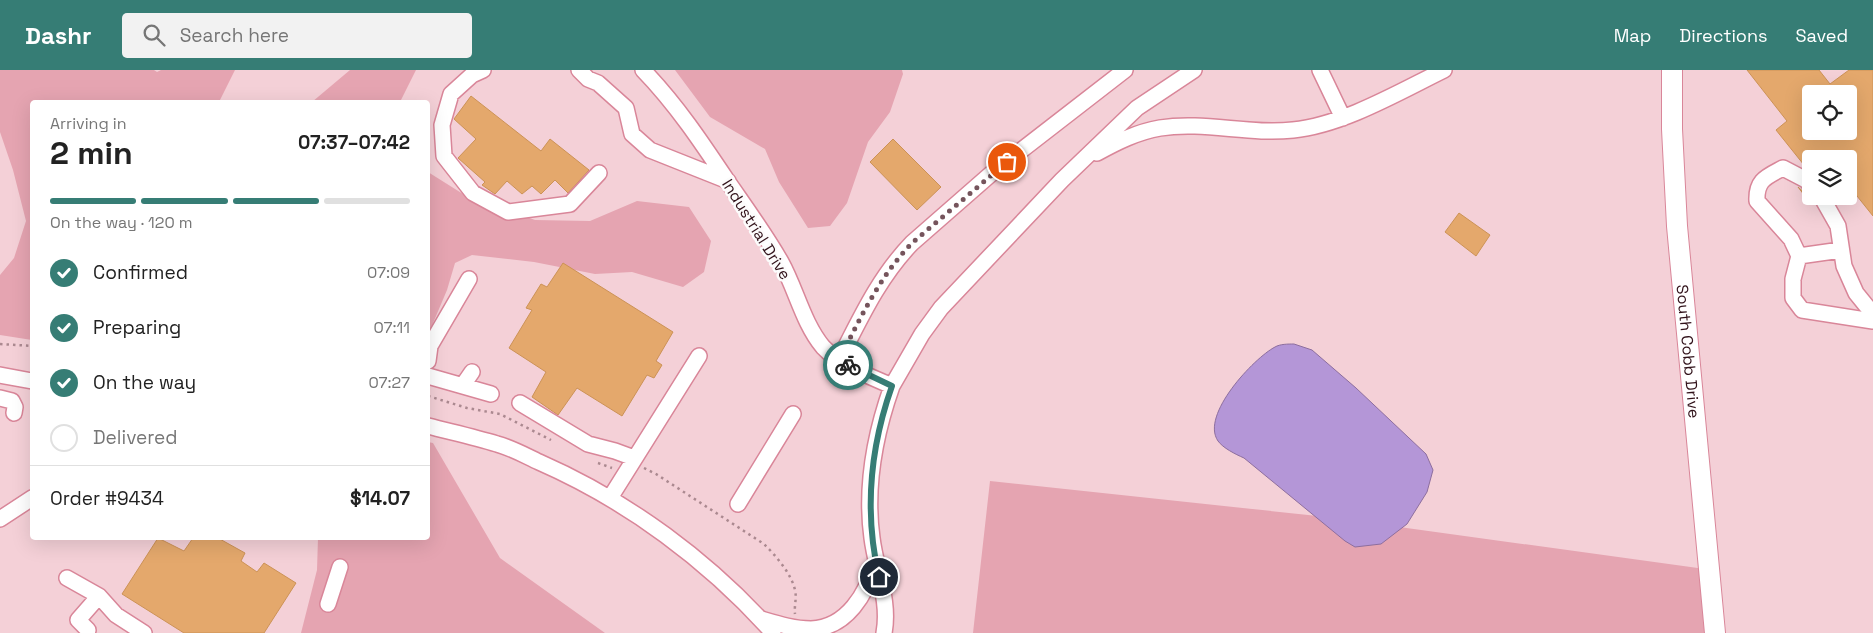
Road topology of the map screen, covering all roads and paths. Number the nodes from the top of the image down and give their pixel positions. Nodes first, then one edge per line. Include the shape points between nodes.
1 (483, 70) edge
2 (578, 70) edge
3 (643, 70) edge
4 (1125, 70) edge
5 (1194, 70) edge
6 (1320, 70) edge
7 (1444, 70) edge
8 (1672, 70) edge
9 (1343, 118) junction
10 (1082, 160) junction
11 (599, 173) dead end
12 (1802, 178) edge
13 (728, 181) junction
14 (1826, 205) edge
15 (1841, 250) junction
16 (1799, 256) junction
17 (469, 279) dead end
18 (1873, 314) edge
19 (1873, 321) edge
20 (0, 344) edge
21 (30, 346) edge
22 (430, 346) edge
23 (699, 356) dead end
24 (839, 360) junction
25 (472, 372) dead end
26 (0, 375) edge
27 (430, 377) edge
28 (30, 381) edge
29 (463, 385) junction
30 (892, 386) junction
31 (491, 394) dead end
32 (430, 397) edge
33 (0, 398) edge
34 (520, 403) dead end
35 (14, 413) dead end
36 (793, 414) dead end
37 (430, 427) edge
38 (553, 441) dead end
39 (593, 461) dead end
40 (631, 463) junction
41 (610, 498) junction
42 (30, 499) edge
43 (738, 504) dead end
44 (0, 519) edge
45 (876, 562) junction
46 (340, 567) dead end
47 (67, 578) dead end
48 (99, 596) junction
49 (328, 604) dead end
50 (761, 619) junction
51 (797, 628) junction
52 (88, 630) dead end
53 (144, 633) edge
54 (774, 633) edge
55 (884, 633) edge
56 (1715, 633) edge

1 - 11 street via 472,75 451,94 442,125 444,156 473,193 508,212 570,204
2 - 13 street via 626,108 632,134 650,150
3 - 13 street, Industrial Drive via 684,118
4 - 24 street via 992,173 900,255 872,296
5 - 10 street via 1138,108
6 - 9 street
7 - 9 street
8 - 56 main road, South Cobb Drive via 1677,226
9 - 10 street via 1292,130 1161,128 1124,138
10 - 30 street via 942,308 922,334
12 - 16 street via 1783,168 1763,179 1757,191 1757,202 1791,239
13 - 24 street, Industrial Drive via 780,261 812,331
14 - 15 street via 1838,226
15 - 16 street
15 - 18 street via 1856,293
16 - 19 street via 1793,298 1802,310
17 - 22 street
20 - 21 path
23 - 40 street
24 - 30 street, Industrial Drive
25 - 29 street
26 - 28 street
27 - 29 street
29 - 31 street
30 - 45 street via 872,467 870,510
32 - 38 path via 500,414
33 - 35 street via 12,401
34 - 40 street via 588,444 615,451
36 - 43 street
37 - 41 street via 498,444 557,469
39 - 40 path via 611,468
40 - 41 street
40 - 51 path via 656,474 764,544 796,592
41 - 50 street via 662,533
42 - 44 street
45 - 51 street via 860,600 844,616 822,627
45 - 55 street via 885,605
46 - 49 street
47 - 48 street
48 - 52 street via 78,620
48 - 53 street via 116,615
50 - 51 street
50 - 54 street

